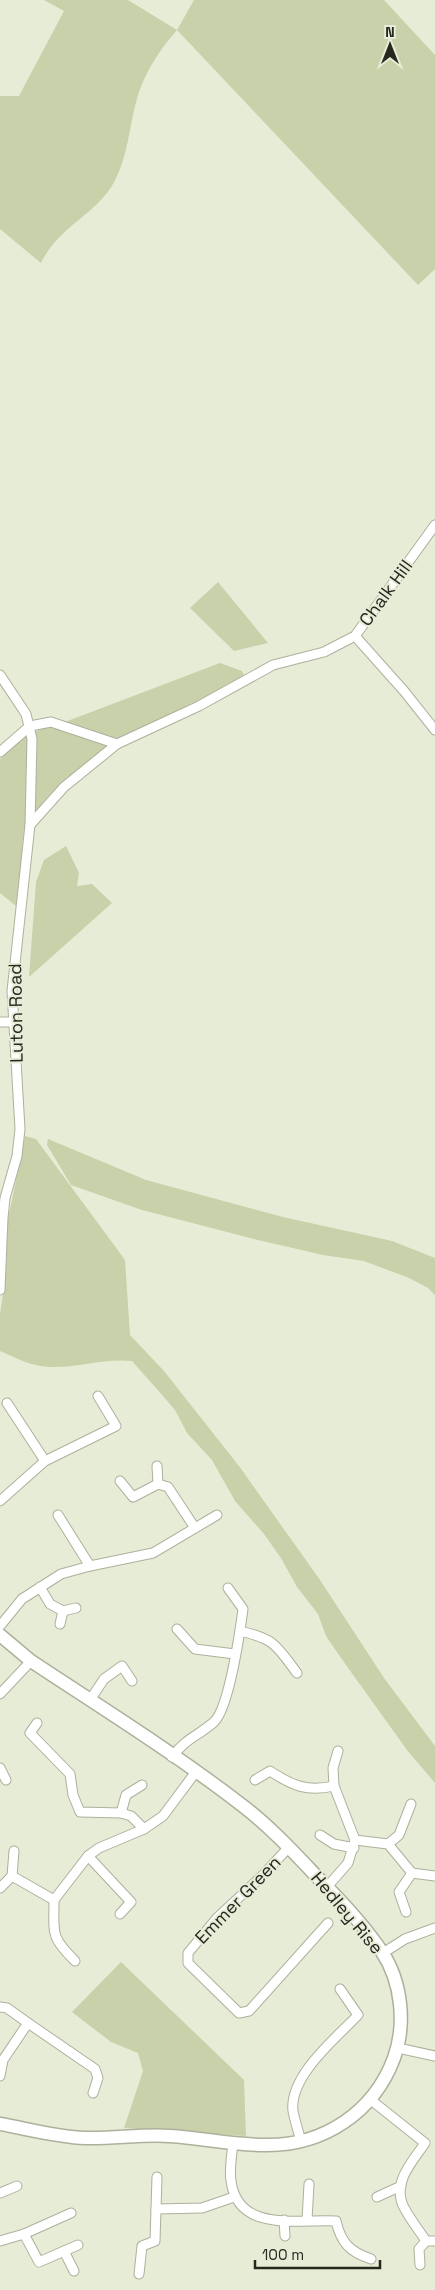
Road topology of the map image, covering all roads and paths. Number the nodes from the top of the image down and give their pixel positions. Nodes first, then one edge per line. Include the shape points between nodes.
1 (435, 525) edge
2 (355, 636) junction
3 (0, 675) edge
4 (30, 726) junction
5 (435, 730) edge
6 (118, 744) junction
7 (0, 752) edge
8 (30, 825) junction
9 (0, 1022) edge
10 (14, 1022) junction
11 (0, 1290) edge
12 (98, 1396) dead end
13 (7, 1402) dead end
14 (45, 1461) junction
15 (157, 1466) dead end
16 (120, 1481) dead end
17 (158, 1484) junction
18 (0, 1501) edge
19 (217, 1515) dead end
20 (58, 1516) dead end
21 (196, 1528) junction
22 (90, 1566) junction
23 (40, 1587) junction
24 (228, 1588) dead end
25 (76, 1608) dead end
26 (63, 1611) junction
27 (60, 1624) dead end
28 (0, 1626) edge
29 (177, 1629) dead end
30 (240, 1630) junction
31 (0, 1634) edge
32 (235, 1654) junction
33 (31, 1661) junction
34 (297, 1673) dead end
35 (132, 1681) dead end
36 (0, 1694) edge
37 (90, 1700) junction
38 (37, 1723) dead end
39 (338, 1751) dead end
40 (172, 1757) junction
41 (0, 1768) edge
42 (195, 1773) junction
43 (6, 1780) dead end
44 (255, 1780) dead end
45 (142, 1785) dead end
46 (334, 1786) junction
47 (411, 1804) dead end
48 (121, 1813) junction
49 (144, 1829) junction
50 (320, 1835) dead end
51 (354, 1844) junction
52 (388, 1844) junction
53 (289, 1847) junction
54 (14, 1851) dead end
55 (88, 1856) junction
56 (412, 1873) junction
57 (12, 1876) junction
58 (435, 1876) edge
59 (327, 1886) junction
60 (0, 1888) edge
61 (54, 1900) junction
62 (406, 1912) dead end
63 (120, 1914) dead end
64 (328, 1923) dead end
65 (435, 1928) edge
66 (382, 1953) junction
67 (75, 1961) dead end
68 (340, 1989) dead end
69 (0, 2007) edge
70 (28, 2022) junction
71 (398, 2048) junction
72 (435, 2056) edge
73 (0, 2076) edge
74 (93, 2093) dead end
75 (371, 2100) junction
76 (0, 2124) edge
77 (301, 2141) junction
78 (233, 2142) junction
79 (426, 2143) junction
80 (435, 2147) edge
81 (157, 2177) dead end
82 (309, 2184) dead end
83 (17, 2186) dead end
84 (401, 2186) junction
85 (0, 2193) edge
86 (234, 2196) junction
87 (377, 2197) dead end
88 (156, 2209) junction
89 (71, 2213) dead end
90 (284, 2220) junction
91 (307, 2220) junction
92 (24, 2234) junction
93 (284, 2236) dead end
94 (0, 2241) edge
95 (430, 2241) edge
96 (78, 2245) dead end
97 (64, 2251) junction
98 (371, 2259) dead end
99 (420, 2265) dead end
100 (74, 2271) dead end
101 (140, 2274) dead end

1 - 2 street, Chalk Hill
2 - 5 street
2 - 6 street via 324,652 273,665 199,706
3 - 4 street via 26,714
4 - 6 street via 51,722
4 - 7 street
4 - 8 street, Luton Road
6 - 8 street via 64,787
8 - 10 street, Luton Road via 14,960
9 - 10 street
10 - 11 street, Luton Road via 20,1129 2,1218
12 - 14 street via 116,1426
13 - 14 street
14 - 18 street
15 - 17 street
16 - 17 street via 133,1497
17 - 21 street via 168,1487
19 - 21 street
20 - 22 street
21 - 22 street via 153,1553
22 - 23 street via 61,1574
23 - 26 street via 50,1604
23 - 28 street via 22,1599
24 - 30 street via 243,1609
25 - 26 street
26 - 27 street
29 - 32 street via 195,1649
30 - 32 street
30 - 34 street via 264,1636 278,1647
31 - 33 street, Hedley Rise
32 - 40 street via 225,1703 215,1721 183,1742
33 - 36 street
33 - 37 street, Hedley Rise
35 - 37 street via 122,1666 104,1679
37 - 40 street, Hedley Rise
38 - 48 street via 30,1733 70,1774 80,1812
39 - 46 street via 333,1768
40 - 42 street, Hedley Rise
41 - 43 street
42 - 49 street via 162,1816
42 - 53 street, Hedley Rise via 245,1807
44 - 46 street via 270,1771 290,1784 317,1790
45 - 48 street via 126,1795
46 - 51 street
47 - 52 street via 399,1835
48 - 49 street via 131,1816
49 - 55 street
50 - 51 street via 334,1844
51 - 52 street
51 - 59 street via 348,1864
52 - 56 street
53 - 59 street, Hedley Rise
53 - 64 street, Emmer Green via 217,1918 188,1953 188,1963 239,2013 249,2011
54 - 57 street
55 - 61 street
55 - 63 street via 131,1902
56 - 58 street
56 - 62 street via 399,1892
57 - 60 street
57 - 61 street
59 - 66 street, Hedley Rise
61 - 67 street via 54,1936
65 - 66 street
66 - 71 street, Hedley Rise via 399,1997
68 - 77 street via 358,2015 314,2060 299,2082 293,2109
69 - 70 street
70 - 73 street via 3,2060
70 - 74 street via 95,2069 98,2078
71 - 72 street
71 - 75 street, Hedley Rise via 388,2074
75 - 77 street, Hedley Rise via 346,2122
75 - 79 street
76 - 78 street, Hedley Rise via 83,2138 169,2136
77 - 78 street, Hedley Rise via 267,2146
78 - 86 street via 230,2179
79 - 80 street
79 - 84 street via 405,2172
81 - 88 street
82 - 91 street
83 - 85 street
84 - 87 street
84 - 95 street via 402,2204
86 - 88 street via 202,2208
86 - 90 street via 252,2215
88 - 101 street via 155,2241 142,2246
89 - 92 street
90 - 91 street
90 - 93 street
91 - 98 street via 336,2221 339,2235 354,2253
92 - 94 street
92 - 97 street via 39,2262
95 - 99 street via 419,2249
96 - 97 street
97 - 100 street

